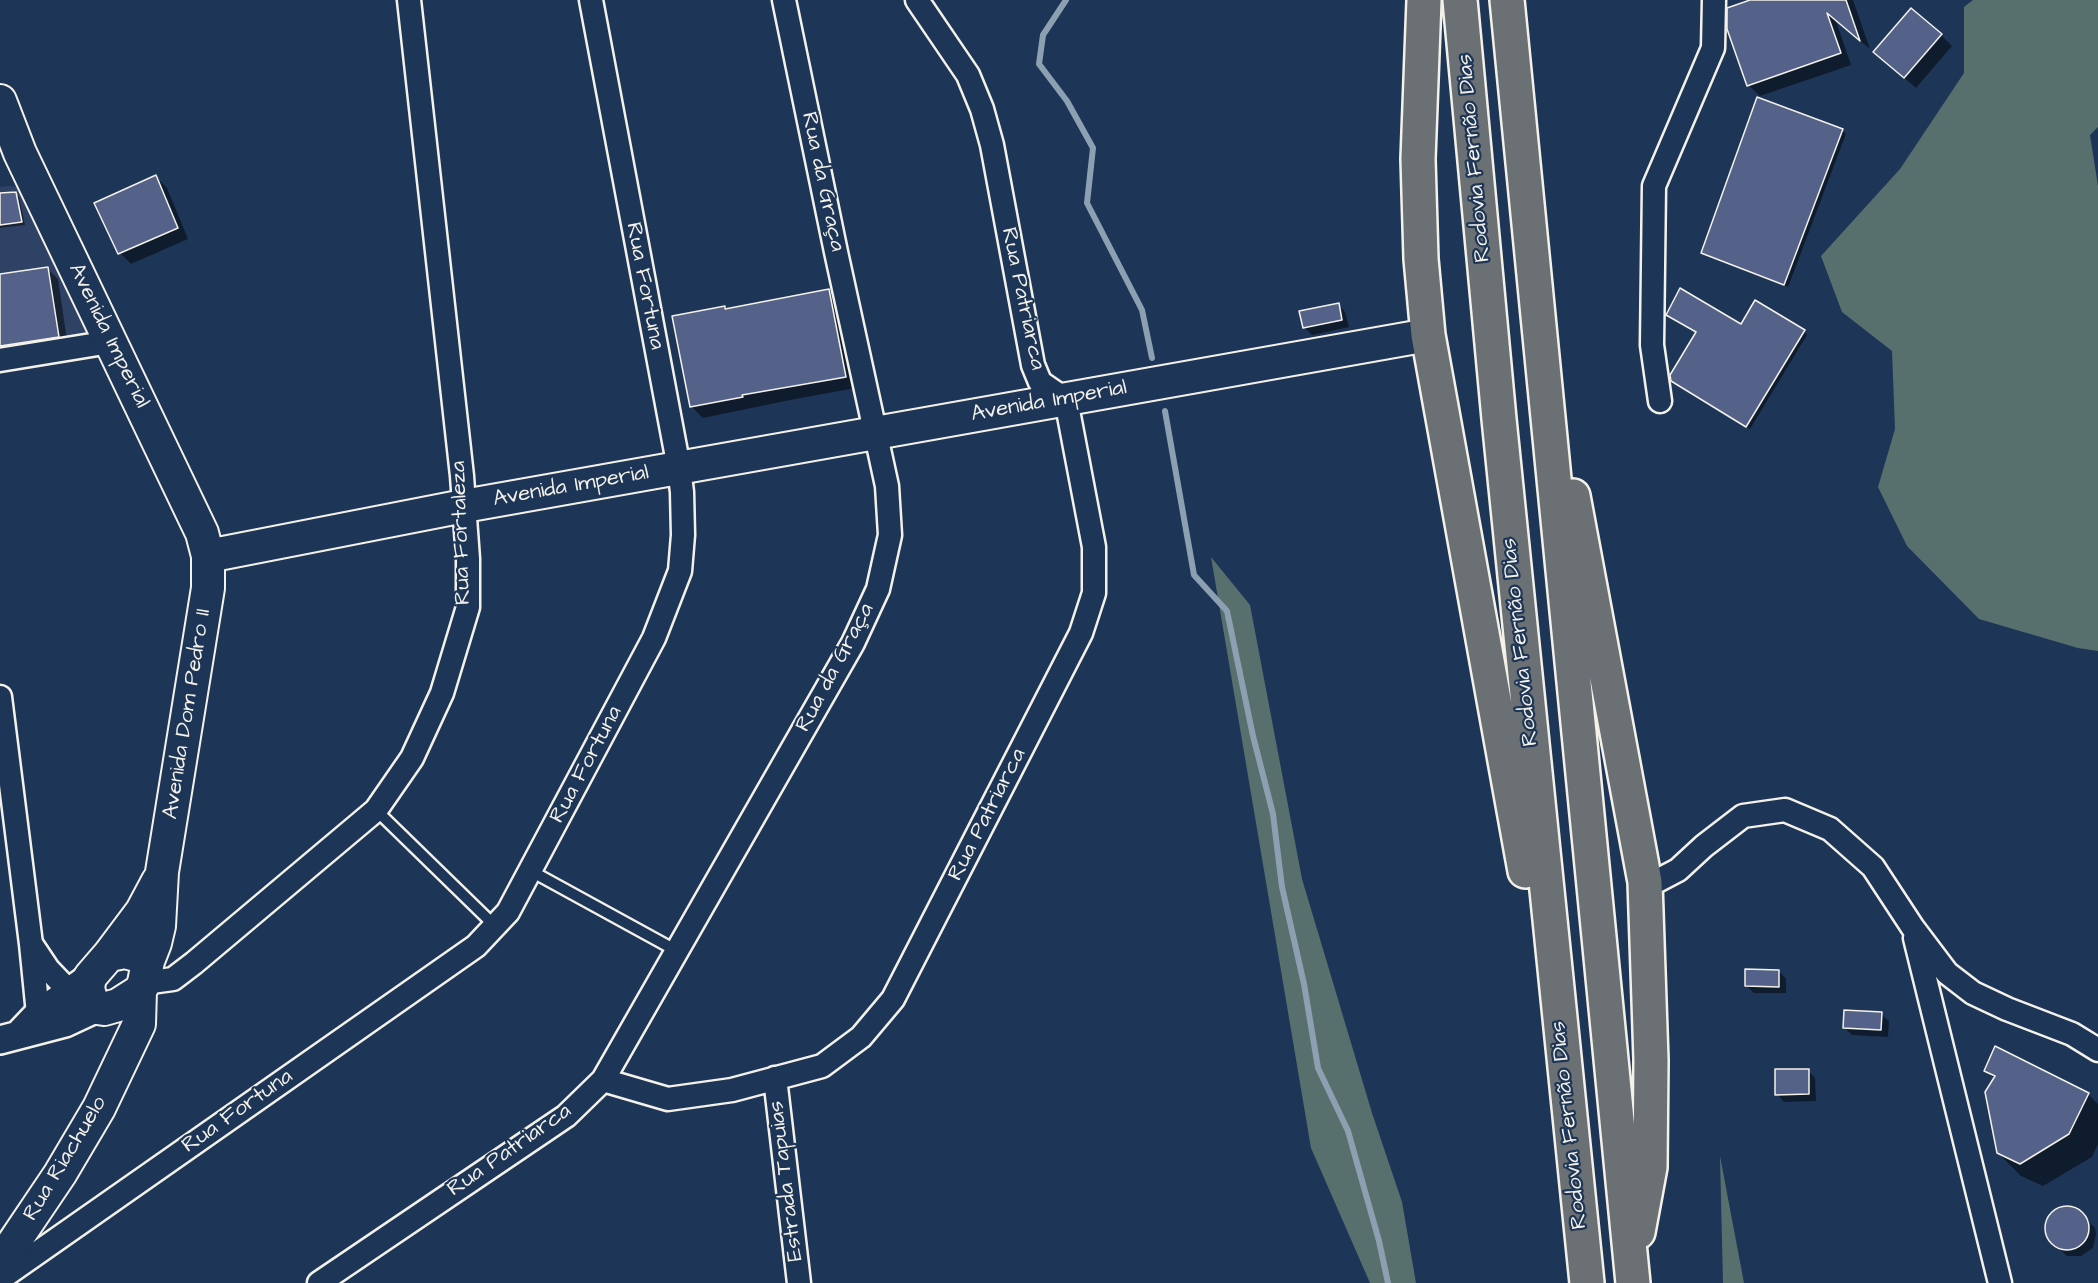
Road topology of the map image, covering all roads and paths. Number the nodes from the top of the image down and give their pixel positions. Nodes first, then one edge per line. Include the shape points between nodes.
1 (409, 0) edge
2 (591, 0) edge
3 (784, 0) edge
4 (917, 0) edge
5 (1424, 0) edge
6 (1460, 0) edge
7 (1507, 0) edge
8 (1714, 0) edge
9 (0, 101) edge
10 (10, 155) edge
11 (1538, 319) junction
12 (1428, 334) junction
13 (110, 342) junction
14 (0, 360) edge
15 (1065, 400) junction
16 (1660, 401) dead end
17 (875, 433) junction
18 (679, 468) junction
19 (464, 506) junction
20 (208, 556) junction
21 (0, 697) edge
22 (376, 810) junction
23 (531, 871) junction
24 (162, 872) junction
25 (1645, 882) junction
26 (495, 926) junction
27 (1912, 928) junction
28 (31, 944) junction
29 (677, 951) junction
30 (90, 974) junction
31 (145, 975) junction
32 (1556, 994) junction
33 (101, 1008) junction
34 (38, 1014) junction
35 (9, 1038) edge
36 (2098, 1050) edge
37 (775, 1078) junction
38 (603, 1080) junction
39 (111, 1084) junction
40 (0, 1263) edge
41 (1632, 1276) edge
42 (0, 1279) edge
43 (319, 1283) edge
44 (800, 1283) edge
45 (1587, 1283) edge
46 (2000, 1283) edge

1 - 19 street, Rua Fortaleza
2 - 18 street, Rua Fortuna
3 - 17 street, Rua da Graça
4 - 15 street, Rua Patriarca via 968,75 982,109 1033,365 1040,382
5 - 12 highway via 1418,159
6 - 32 highway, Rodovia Fernão Dias
7 - 11 highway, Rodovia Fernão Dias
8 - 16 street via 1713,48 1654,186 1652,345
9 - 10 main road, Avenida Imperial
10 - 13 main road, Avenida Imperial
11 - 25 highway
11 - 41 highway, Rodovia Fernão Dias
12 - 15 main road, Avenida Imperial
12 - 32 highway via 1521,856
13 - 14 street
13 - 20 main road, Avenida Imperial via 202,533
15 - 17 main road, Avenida Imperial
15 - 37 street, Rua Patriarca via 1094,547 1094,593 1081,633 893,999 861,1037 822,1066
17 - 18 main road, Avenida Imperial
17 - 29 street, Rua da Graça via 887,486 890,535 878,589 854,643
18 - 19 main road, Avenida Imperial
18 - 23 street, Rua Fortuna via 683,535 680,572 654,638
19 - 20 main road, Avenida Imperial
19 - 22 street, Rua Fortaleza via 468,607 442,693 412,758
20 - 24 main road, Avenida Dom Pedro II via 207,600
21 - 28 street
22 - 26 lane
22 - 31 street, Rua Fortaleza via 173,979
23 - 26 street, Rua Fortuna via 508,912
23 - 29 lane
24 - 30 main road, Avenida Dom Pedro II via 142,911
24 - 31 main road, Avenida Dom Pedro II via 159,926
25 - 27 street via 1657,882 1678,870 1743,816 1785,810 1830,829 1873,867
25 - 41 highway via 1652,1060 1650,1167
26 - 42 street, Rua Fortuna via 476,945
27 - 36 street via 1947,973 1973,993 2072,1034
27 - 46 street
28 - 30 street via 48,969
28 - 34 street
29 - 38 street, Rua da Graça
30 - 31 main road via 125,952 136,955
30 - 33 main road via 91,1000
30 - 34 street, Avenida Dom Pedro II
31 - 33 main road via 118,1005
31 - 39 main road, Rua Riachuelo via 139,1024
32 - 45 highway, Rodovia Fernão Dias
33 - 35 street, Avenida Dom Pedro II via 65,1023
33 - 39 main road, Rua Riachuelo via 111,1025 115,1044
34 - 35 street, Avenida Dom Pedro II
37 - 38 street, Rua Patriarca via 732,1090 668,1099
37 - 44 street, Estrada Tapuias
38 - 43 street, Rua Patriarca via 566,1116
39 - 40 main road, Rua Riachuelo via 83,1137

